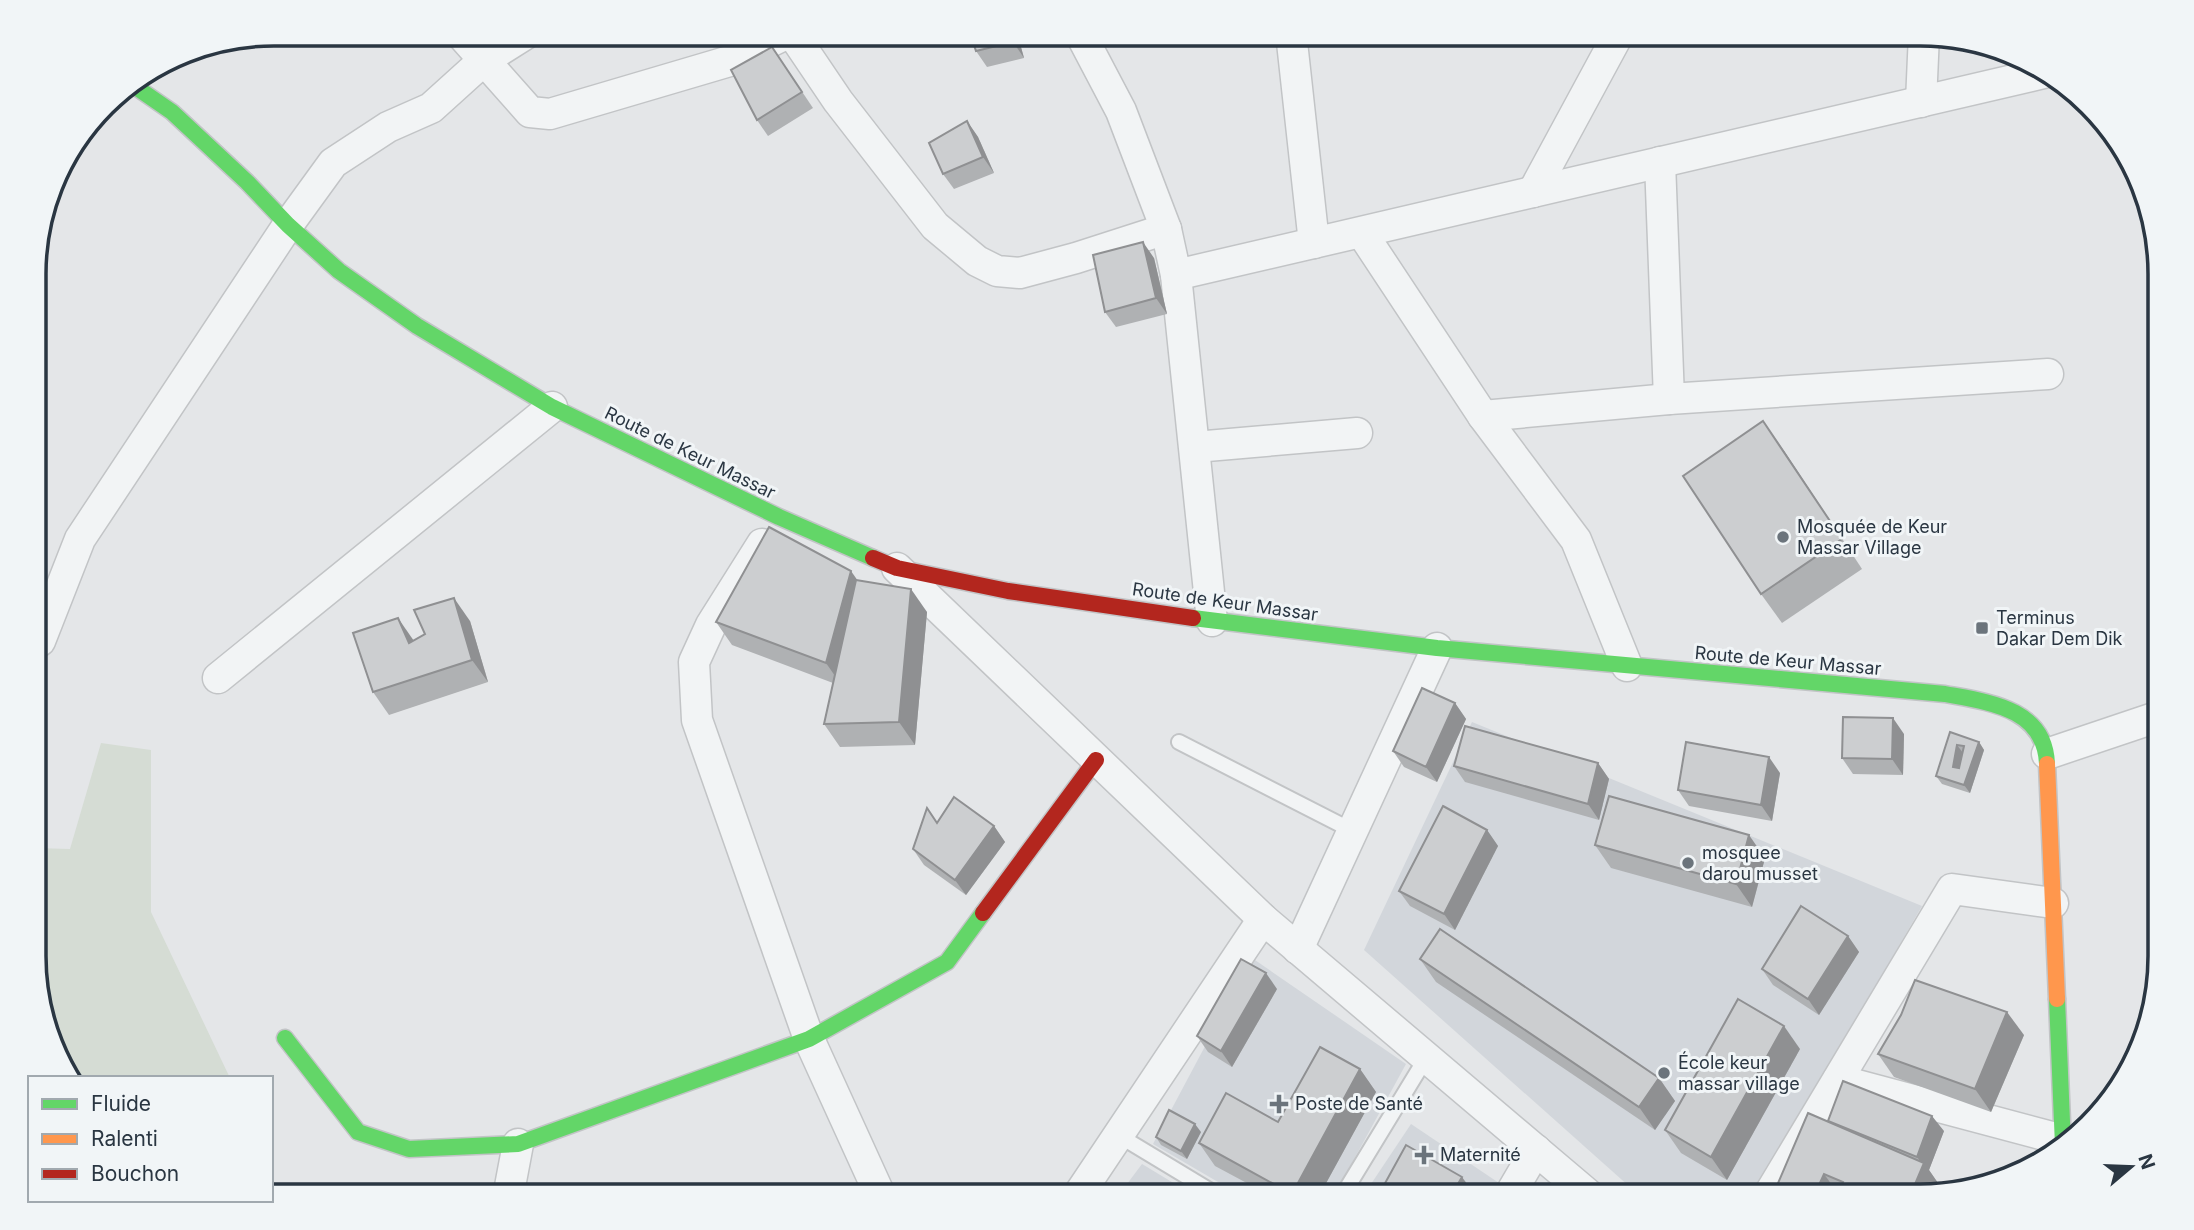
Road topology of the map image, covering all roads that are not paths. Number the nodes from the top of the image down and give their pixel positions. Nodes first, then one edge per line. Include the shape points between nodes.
1 (471, 46) edge
2 (507, 46) edge
3 (763, 46) edge
4 (799, 46) edge
5 (1087, 46) edge
6 (1292, 46) edge
7 (1612, 46) edge
8 (1923, 46) edge
9 (483, 61) junction
10 (2034, 75) edge
11 (140, 90) edge
12 (1921, 102) junction
13 (1660, 163) junction
14 (1533, 192) junction
15 (288, 225) junction
16 (1166, 229) junction
17 (1362, 233) junction
18 (1314, 243) junction
19 (1176, 275) junction
20 (2048, 373) dead end
21 (1669, 399) junction
22 (552, 407) junction
23 (1483, 416) junction
24 (1357, 433) dead end
25 (1195, 447) junction
26 (779, 517) junction
27 (897, 569) junction
28 (1212, 621) junction
29 (46, 626) edge
30 (1437, 648) junction
31 (1627, 666) junction
32 (218, 678) dead end
33 (2148, 715) edge
34 (1179, 742) dead end
35 (2047, 754) junction
36 (1097, 760) junction
37 (1353, 831) junction
38 (2053, 903) junction
39 (1263, 919) junction
40 (1298, 949) junction
41 (285, 1038) dead end
42 (809, 1039) junction
43 (1426, 1058) junction
44 (1838, 1080) junction
45 (2063, 1134) edge
46 (1118, 1135) junction
47 (2054, 1141) edge
48 (518, 1144) junction
49 (1536, 1150) junction
50 (510, 1184) edge
51 (875, 1184) edge
52 (1085, 1184) edge
53 (1199, 1184) edge
54 (1349, 1184) edge
55 (1516, 1184) edge
56 (1576, 1184) edge
57 (1775, 1184) edge

1 - 9 street
2 - 9 street
3 - 9 street via 733,60 550,114 530,112
4 - 16 street via 935,226 977,261 997,271 1020,273
5 - 16 street via 1121,111
6 - 18 street
7 - 14 street
8 - 12 street
9 - 15 street via 431,108 388,127 333,163
10 - 12 street
11 - 15 main road, Route de Keur Massar via 172,112
12 - 13 street
13 - 14 street
13 - 21 street
14 - 17 street
15 - 22 main road, Route de Keur Massar via 339,271 416,326
15 - 29 street via 80,540
16 - 19 street
17 - 18 street
17 - 23 street
18 - 19 street
19 - 25 street
20 - 21 street
21 - 23 street
22 - 26 main road, Route de Keur Massar
22 - 32 street
23 - 31 street via 1576,540
24 - 25 street
25 - 28 street
26 - 27 main road, Route de Keur Massar
26 - 42 street via 711,625 694,662 697,720
27 - 28 main road, Route de Keur Massar via 1008,591
27 - 36 street
28 - 30 main road, Route de Keur Massar
30 - 31 main road, Route de Keur Massar
30 - 37 street
31 - 35 main road, Route de Keur Massar via 1945,694 2001,705 2035,726
33 - 35 street
34 - 37 lane
35 - 38 main road, Route de Keur Massar
36 - 39 street
36 - 42 main road via 947,962
37 - 40 street
38 - 44 street via 1952,888
38 - 45 main road, Route de Keur Massar
39 - 40 street
39 - 46 street
40 - 43 street
41 - 48 main road via 358,1132 408,1149
42 - 48 main road
42 - 51 street
43 - 49 street
43 - 54 lane
44 - 47 street
44 - 57 street
46 - 52 street
46 - 53 lane
48 - 50 street
49 - 55 street
49 - 56 street

